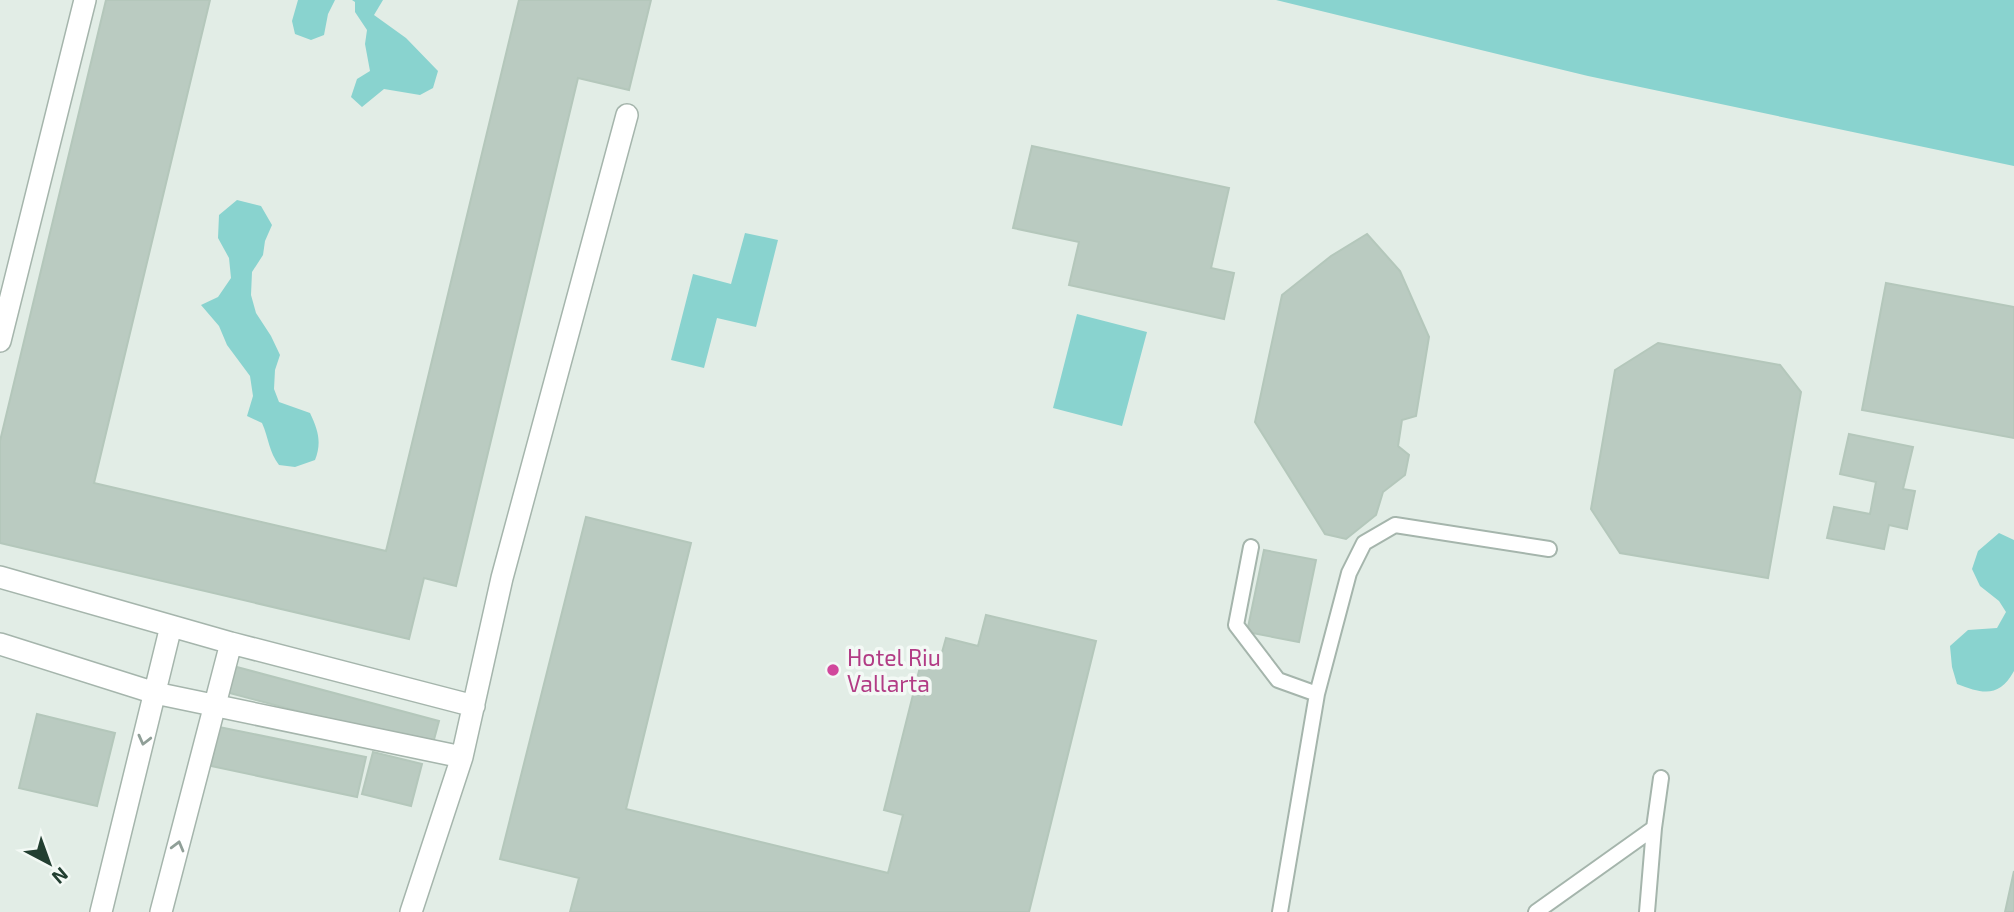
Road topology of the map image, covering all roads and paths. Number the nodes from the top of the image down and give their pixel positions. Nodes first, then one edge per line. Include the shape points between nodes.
1 (85, 0) edge
2 (627, 115) dead end
3 (0, 341) edge
4 (1251, 547) dead end
5 (1549, 549) dead end
6 (0, 577) edge
7 (170, 626) junction
8 (231, 643) junction
9 (0, 645) edge
10 (155, 693) junction
11 (1317, 694) junction
12 (215, 706) junction
13 (474, 706) junction
14 (462, 757) junction
15 (1661, 778) dead end
16 (1654, 828) junction
17 (101, 912) edge
18 (161, 912) edge
19 (411, 912) edge
20 (1280, 912) edge
21 (1536, 912) edge
22 (1647, 912) edge

1 - 3 street
2 - 13 street via 502,578
4 - 11 lane via 1236,625 1278,680
5 - 11 lane via 1395,525 1364,543 1349,573
6 - 7 street
7 - 8 street
7 - 10 street
8 - 12 street
8 - 13 street
9 - 10 street
10 - 12 street
10 -> 17 street
11 - 20 lane
12 - 14 street
18 -> 12 street
13 - 14 street
14 - 19 street
15 - 16 lane
16 - 21 lane
16 - 22 lane

